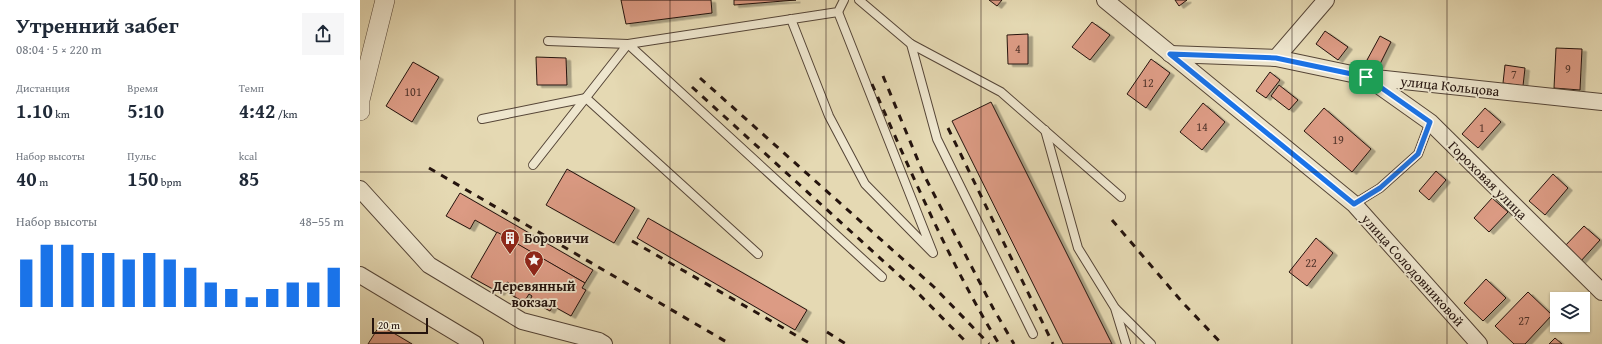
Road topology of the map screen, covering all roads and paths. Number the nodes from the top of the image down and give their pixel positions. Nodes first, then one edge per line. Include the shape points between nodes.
1 (385, 0) edge
2 (844, 0) edge
3 (859, 0) edge
4 (1105, 0) edge
5 (1326, 0) edge
6 (838, 12) junction
7 (791, 19) junction
8 (548, 40) dead end
9 (628, 44) junction
10 (911, 44) junction
11 (1170, 54) junction
12 (1276, 58) junction
13 (1366, 77) junction
14 (586, 98) junction
15 (1602, 102) edge
16 (360, 111) edge
17 (482, 119) dead end
18 (1430, 122) junction
19 (1045, 130) junction
20 (533, 165) dead end
21 (360, 189) edge
22 (1121, 197) dead end
23 (1354, 204) junction
24 (758, 254) dead end
25 (360, 275) edge
26 (882, 277) dead end
27 (1602, 292) edge
28 (1115, 308) junction
29 (1033, 334) dead end
30 (475, 344) edge
31 (604, 344) edge
32 (1126, 344) edge
33 (1151, 344) edge
34 (1479, 344) edge

1 - 16 street via 360,100
2 - 6 lane
3 - 10 lane
4 - 11 street, улица Солодовниковой
5 - 12 street
6 - 7 lane
6 - 7 lane via 933,253 864,184 829,116
7 - 9 lane
8 - 9 lane
9 - 14 lane
9 - 26 lane
10 - 19 lane via 1001,92
10 - 29 lane via 937,139
11 - 12 street, улица Кольцова
11 - 23 street, улица Солодовниковой
12 - 13 street, улица Кольцова
13 - 15 street, улица Кольцова
13 - 18 street, Гороховая улица
14 - 17 lane
14 - 20 lane
14 - 24 lane
18 - 23 lane via 1418,154 1380,188
18 - 27 street, Гороховая улица
19 - 22 lane
19 - 28 lane via 1078,248
21 - 31 street via 429,264 522,321
23 - 34 street, улица Солодовниковой
25 - 30 street
28 - 32 lane
28 - 33 lane

